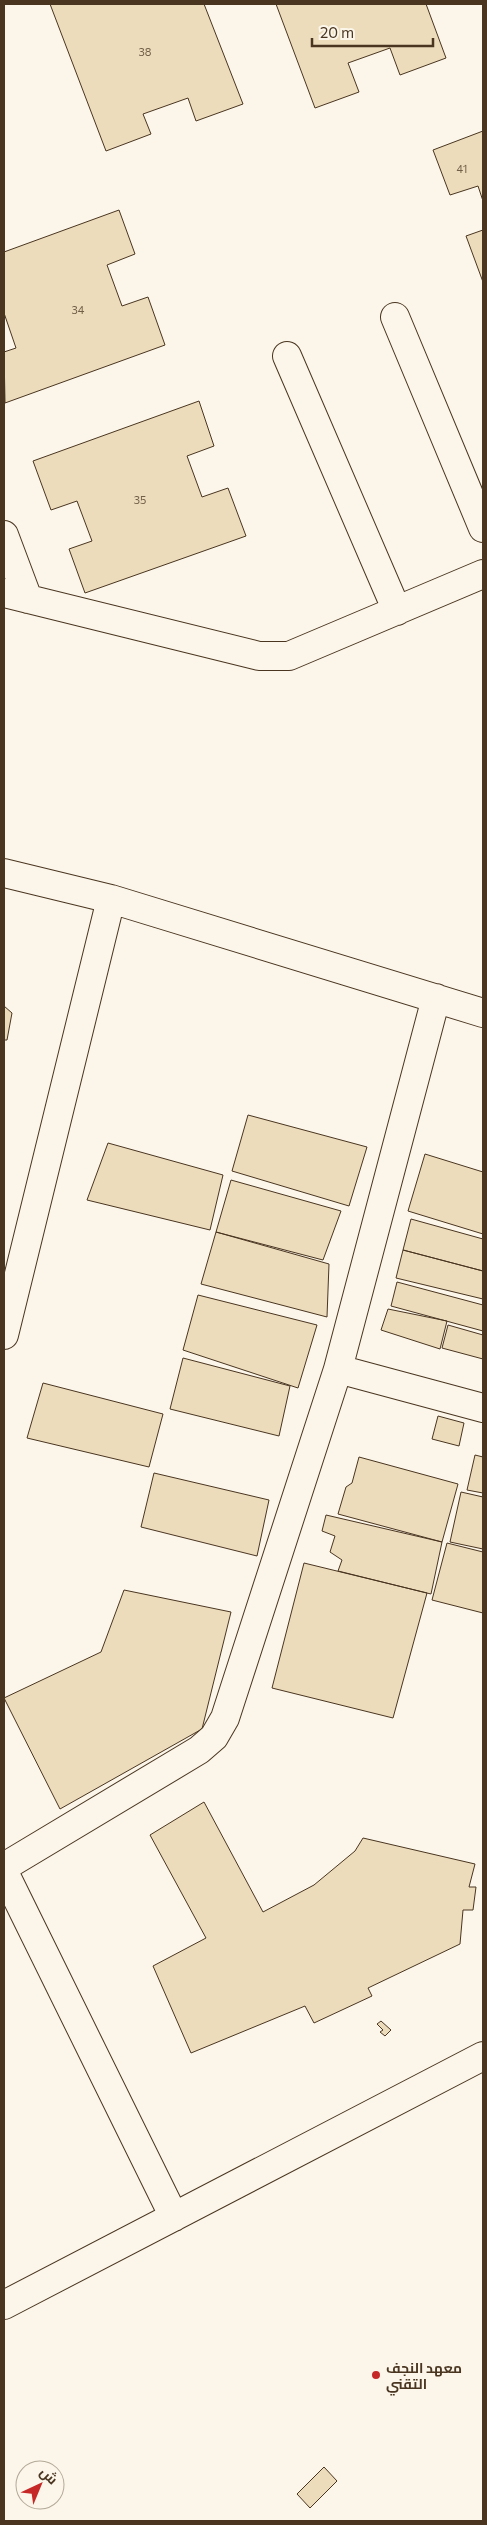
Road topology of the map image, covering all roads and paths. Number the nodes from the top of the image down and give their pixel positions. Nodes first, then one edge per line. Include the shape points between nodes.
1 (395, 317) dead end
2 (287, 356) dead end
3 (483, 528) edge
4 (4, 535) edge
5 (483, 574) edge
6 (16, 596) edge
7 (397, 611) junction
8 (4, 873) edge
9 (111, 899) junction
10 (436, 998) junction
11 (483, 1013) edge
12 (4, 1332) edge
13 (338, 1369) junction
14 (483, 1408) edge
15 (4, 1867) edge
16 (4, 1872) edge
17 (483, 2056) edge
18 (174, 2217) junction
19 (4, 2306) edge

1 - 3 street
2 - 7 street
4 - 6 street
5 - 7 street
6 - 7 street via 259,656 289,656
8 - 9 street
9 - 10 street
9 - 12 street
10 - 11 street
10 - 13 street
13 - 14 street
13 - 15 street via 225,1718 214,1737 199,1750
16 - 18 street
17 - 18 street
18 - 19 street

